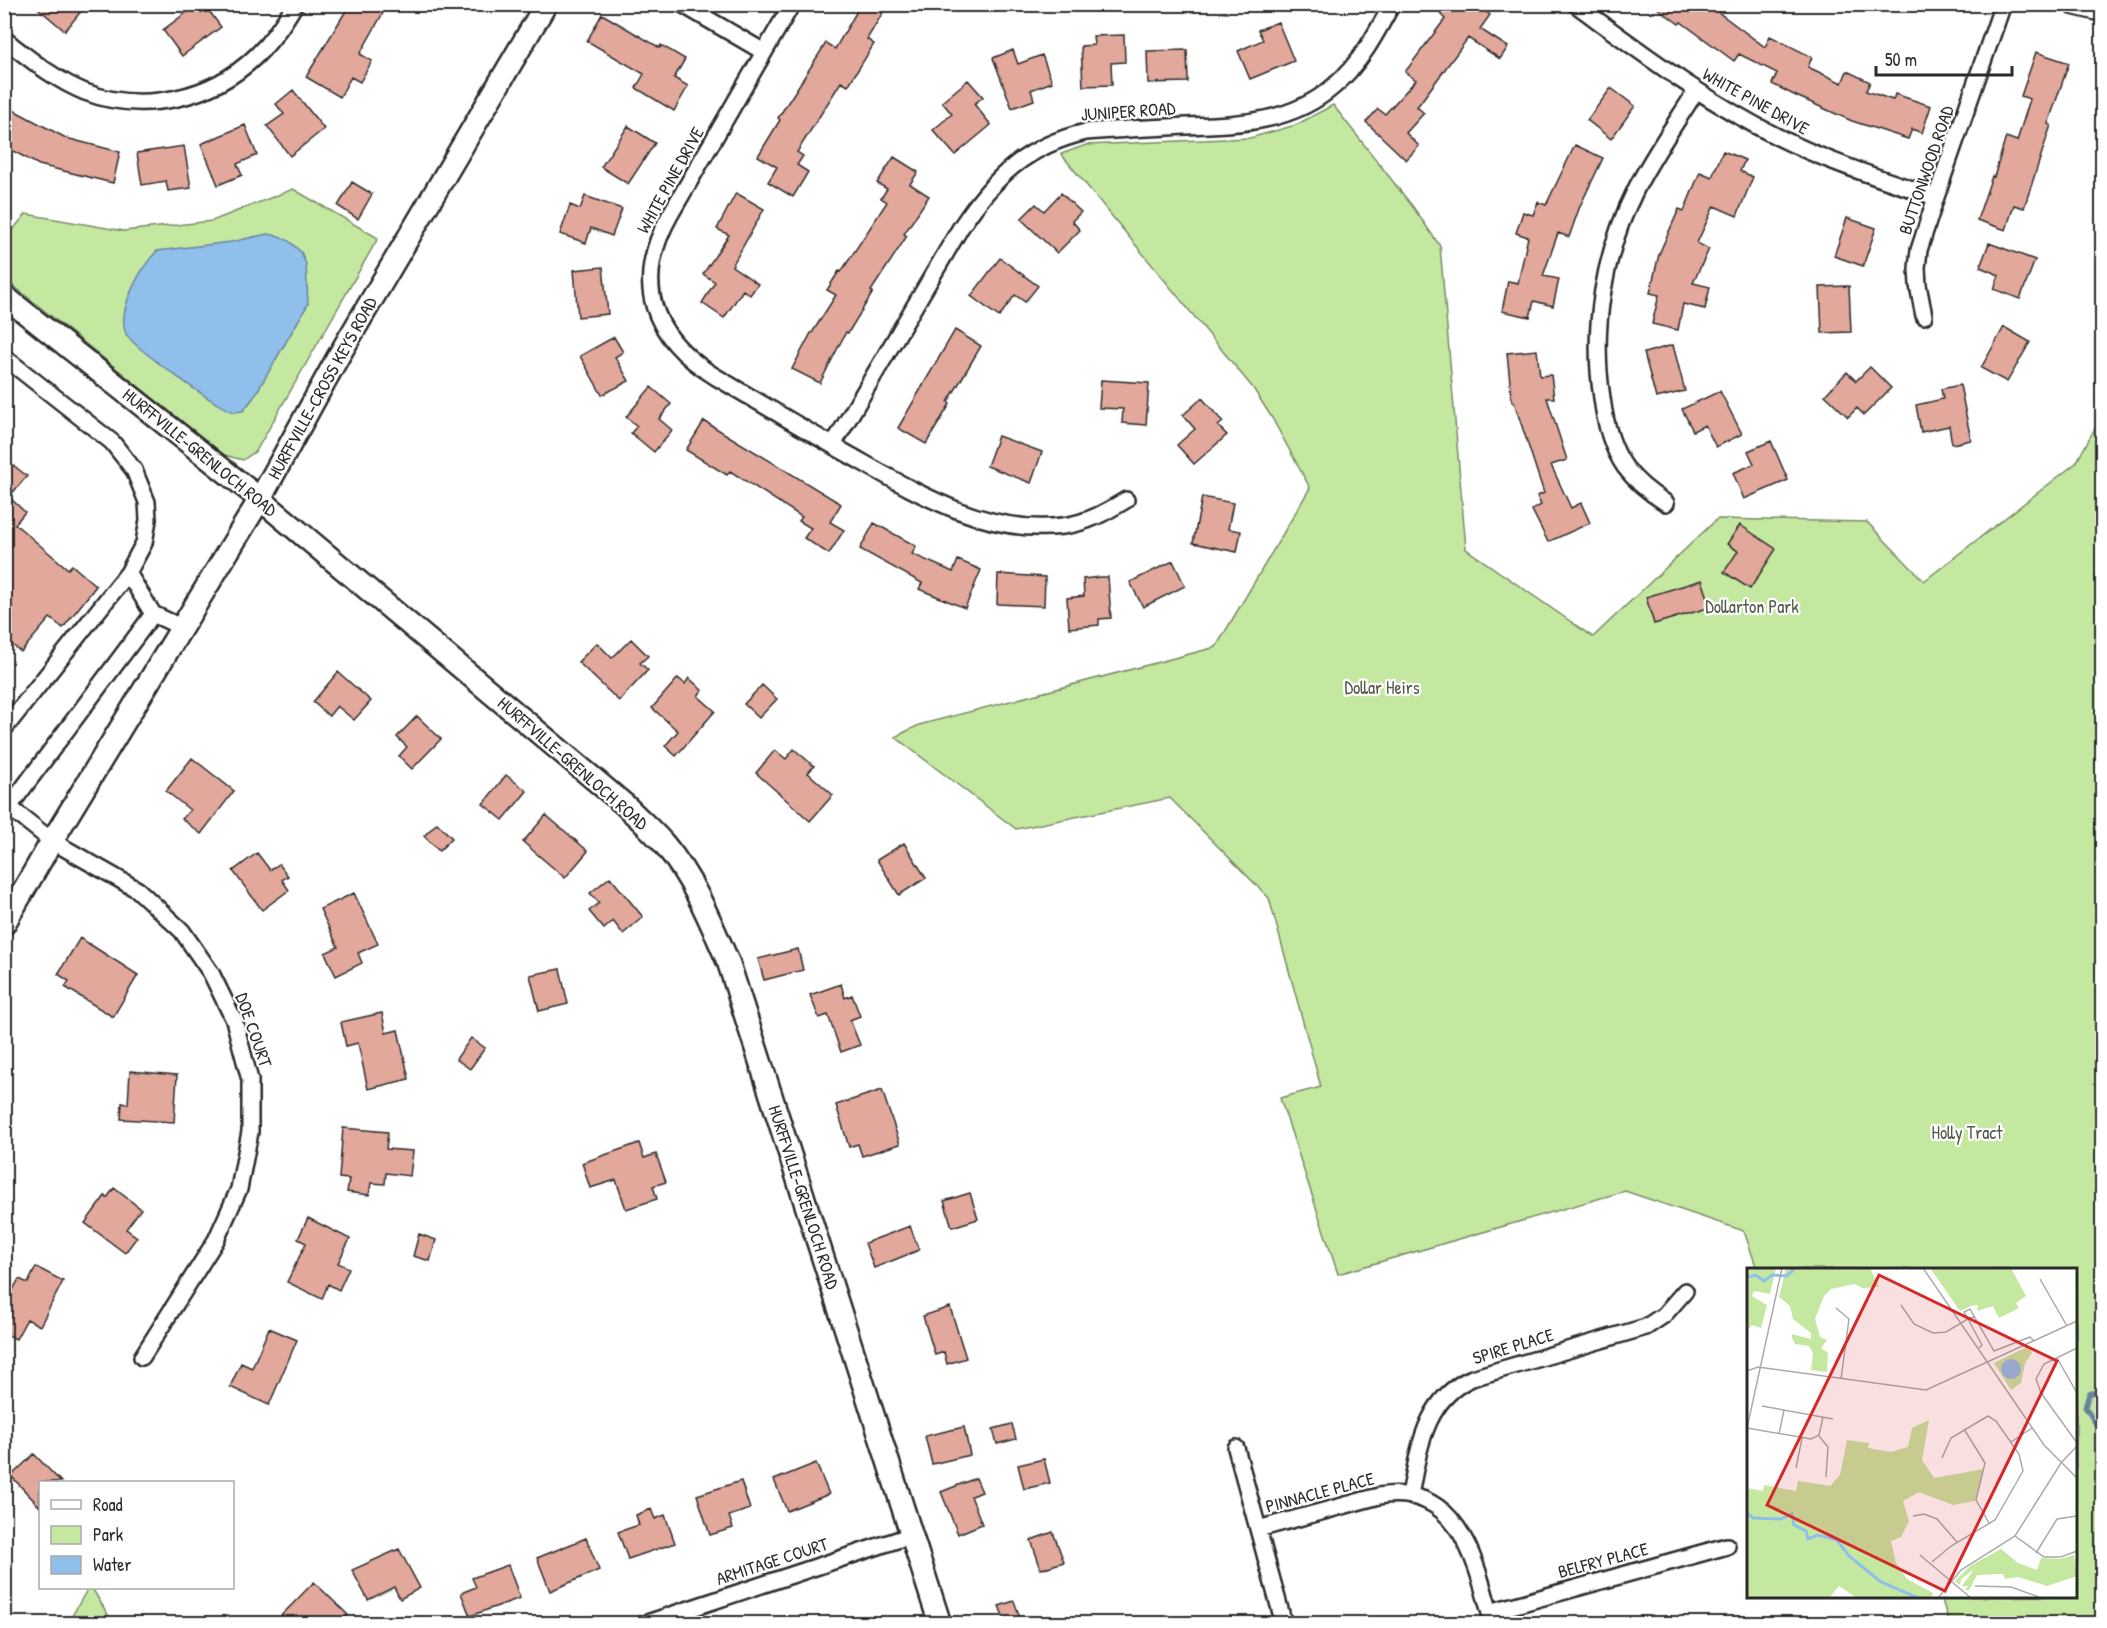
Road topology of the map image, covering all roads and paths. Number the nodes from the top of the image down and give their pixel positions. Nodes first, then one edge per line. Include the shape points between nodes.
1 (295, 4) edge
2 (546, 4) edge
3 (682, 4) edge
4 (792, 4) edge
5 (1392, 4) edge
6 (1575, 4) edge
7 (2003, 4) edge
8 (2073, 4) edge
9 (2103, 11) edge
10 (4, 39) edge
11 (764, 52) junction
12 (1696, 91) junction
13 (1936, 197) junction
14 (4, 296) edge
15 (1924, 316) dead end
16 (4, 357) edge
17 (833, 445) junction
18 (260, 499) junction
19 (1126, 500) dead end
20 (1666, 503) dead end
21 (128, 573) junction
22 (153, 614) junction
23 (181, 627) junction
24 (4, 729) edge
25 (6, 808) edge
26 (52, 841) junction
27 (4, 924) edge
28 (1685, 1291) dead end
29 (142, 1357) dead end
30 (1236, 1448) dead end
31 (1410, 1495) junction
32 (1258, 1529) junction
33 (912, 1535) junction
34 (1727, 1546) dead end
35 (1492, 1618) edge
36 (644, 1623) edge
37 (940, 1623) edge
38 (1284, 1623) edge

1 - 10 street via 271,39 242,69 203,90 165,101 126,102 85,92 46,71
2 - 18 main road, HURFFVILLE-CROSS KEYS ROAD via 338,357
3 - 11 street
4 - 11 street, WHITE PINE DRIVE
5 - 17 street, JUNIPER ROAD via 1370,44 1334,87 1279,117 1240,124 1086,132 1048,144 1011,166 984,193 961,227
6 - 12 street, WHITE PINE DRIVE
7 - 13 street, BUTTONWOOD ROAD
8 - 9 street
11 - 17 street, WHITE PINE DRIVE via 660,232 652,261 654,304 662,327 690,359
12 - 13 street, WHITE PINE DRIVE via 1805,150
12 - 20 street via 1629,203 1610,258 1599,320 1598,369 1608,431 1624,466 1650,493
13 - 15 street, BUTTONWOOD ROAD via 1917,268
14 - 18 main road, HURFFVILLE-GRENLOCH ROAD
16 - 21 street via 112,442 134,470 147,502 147,520 144,543
17 - 19 street, WHITE PINE DRIVE via 928,498 1009,524 1064,526 1083,522
18 - 23 main road, HURFFVILLE-CROSS KEYS ROAD
18 - 33 main road, HURFFVILLE-GRENLOCH ROAD via 625,805 664,844 683,871 729,964
21 - 22 street
21 - 24 street
22 - 23 street
22 - 25 street
23 - 26 main road, HURFFVILLE-CROSS KEYS ROAD
25 - 26 street, DOE COURT
26 - 27 main road, HURFFVILLE-CROSS KEYS ROAD
26 - 29 street, DOE COURT via 138,890 182,931 211,973 229,1010 250,1080 250,1132 239,1189 216,1240
28 - 31 street, SPIRE PLACE via 1647,1327 1458,1384 1429,1418
30 - 32 street
31 - 32 street, PINNACLE PLACE via 1379,1496
31 - 35 street, PINNACLE PLACE via 1435,1507 1460,1531 1476,1562
32 - 38 street
33 - 36 street, ARMITAGE COURT
33 - 37 main road, HURFFVILLE-GRENLOCH ROAD
34 - 35 street, BELFRY PLACE

